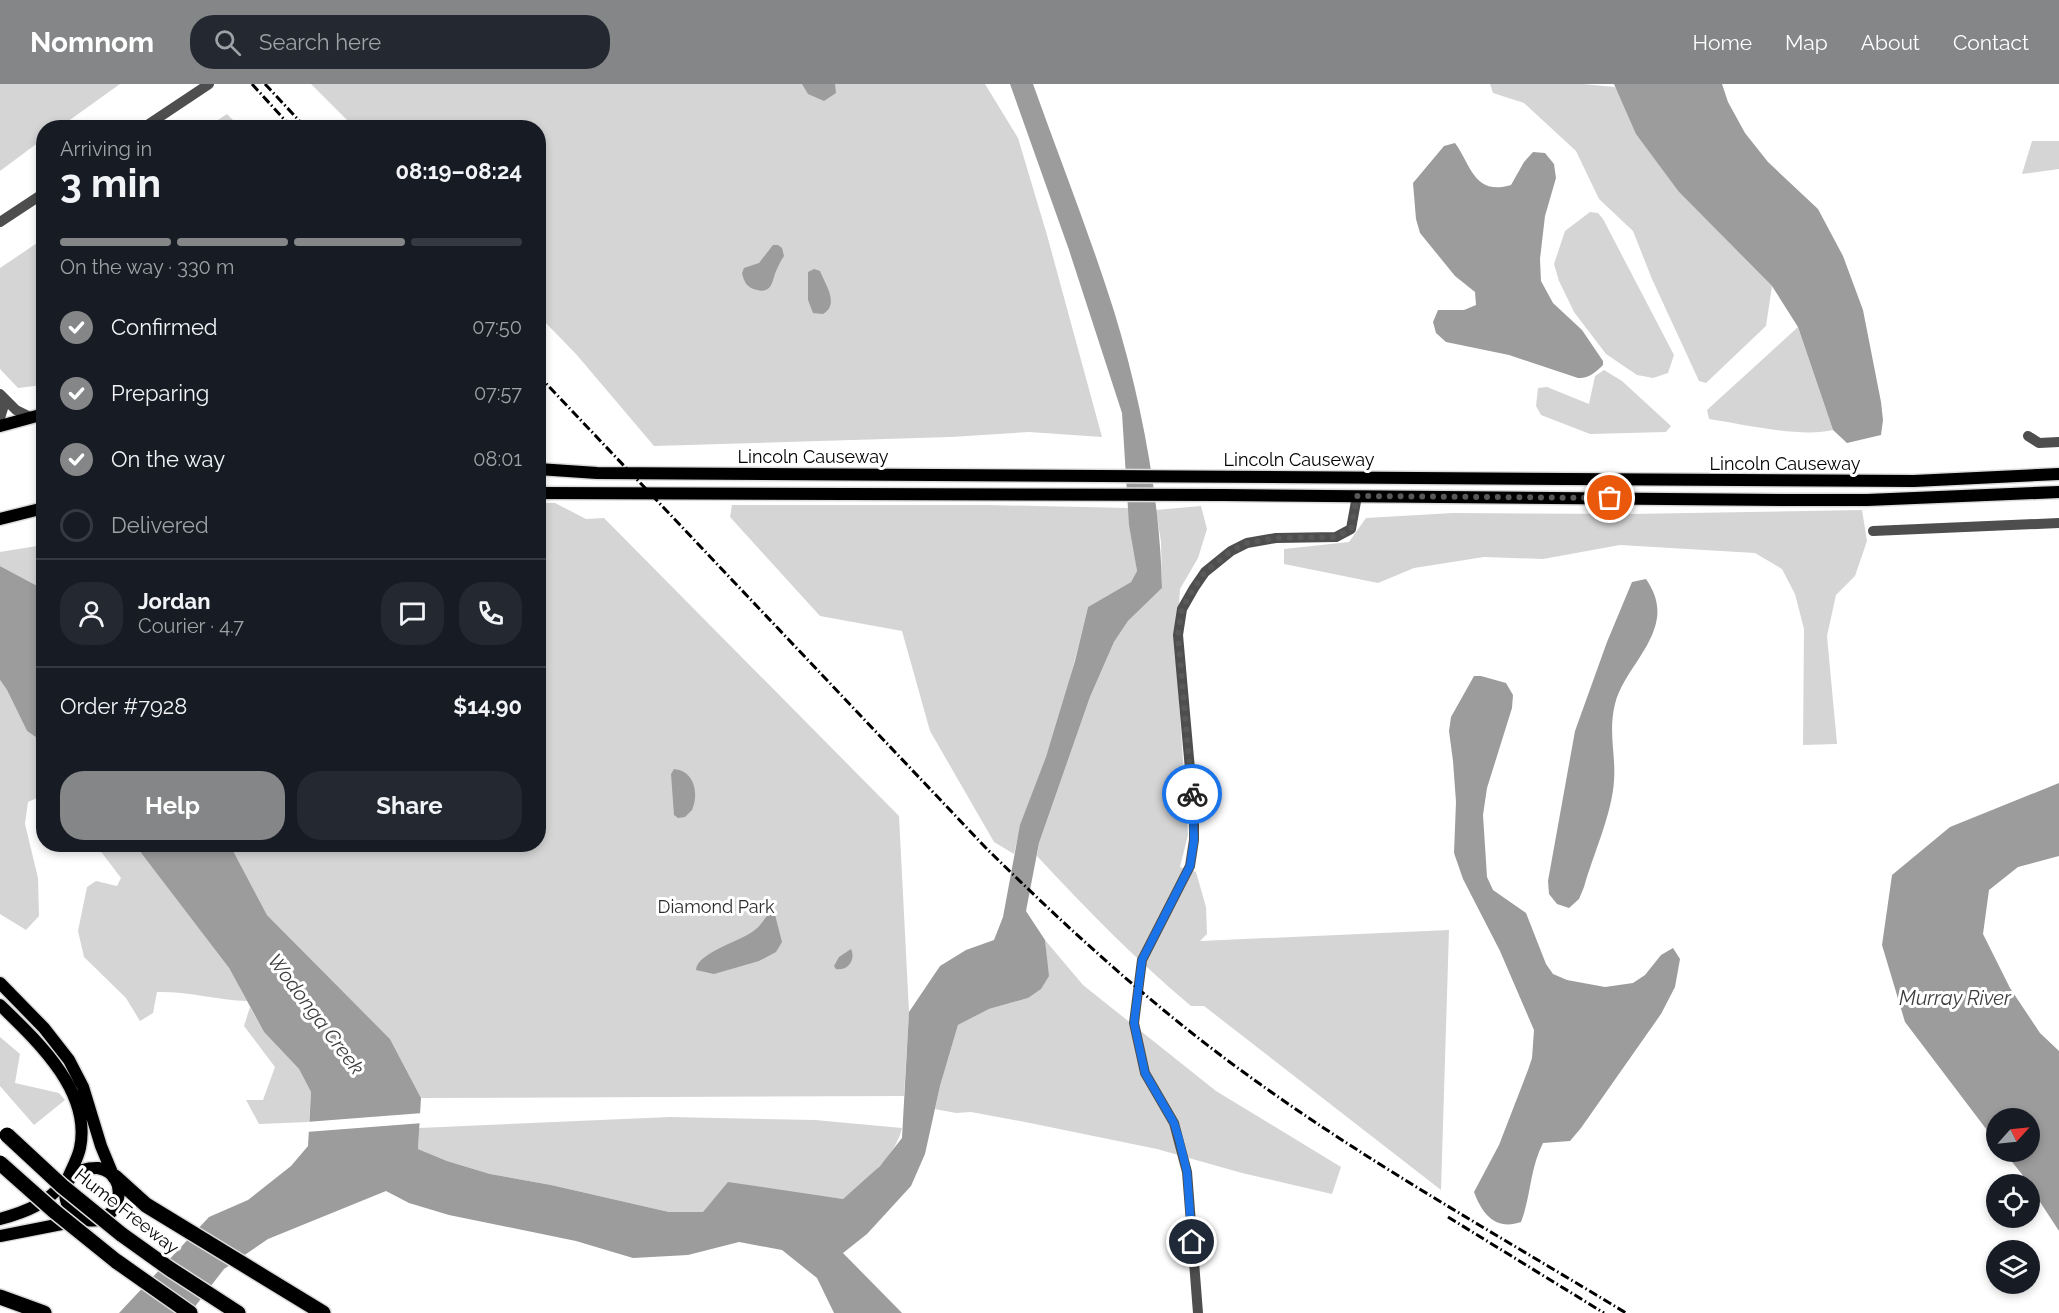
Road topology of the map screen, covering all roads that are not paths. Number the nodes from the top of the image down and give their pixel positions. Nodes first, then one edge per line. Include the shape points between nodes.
1 (209, 84) edge
2 (155, 120) edge
3 (36, 198) edge
4 (0, 222) edge
5 (1, 395) edge
6 (36, 416) edge
7 (30, 417) junction
8 (0, 418) edge
9 (0, 426) edge
10 (2028, 436) dead end
11 (2059, 442) edge
12 (546, 470) edge
13 (2059, 474) edge
14 (1357, 477) junction
15 (2059, 492) edge
16 (546, 493) edge
17 (1357, 496) junction
18 (36, 510) edge
19 (0, 519) edge
20 (2059, 523) edge
21 (1873, 531) dead end
22 (0, 983) edge
23 (0, 1005) edge
24 (4, 1131) edge
25 (0, 1163) edge
26 (114, 1176) junction
27 (0, 1178) edge
28 (68, 1179) junction
29 (0, 1219) edge
30 (94, 1221) junction
31 (0, 1236) edge
32 (116, 1261) junction
33 (0, 1297) edge
34 (44, 1313) edge
35 (189, 1313) edge
36 (238, 1313) edge
37 (323, 1313) edge
38 (1198, 1313) edge

1 - 2 street
3 - 4 street
5 - 7 street
5 - 8 street via 4,405
6 - 7 main road
7 - 9 main road
10 - 11 street via 2039,443
12 - 14 main road, Lincoln Causeway
13 - 14 main road, Lincoln Causeway via 1914,481
14 - 17 main road
15 - 17 main road, Lincoln Causeway via 1867,500
16 - 17 main road, Lincoln Causeway
17 - 38 street via 1351,529 1336,537 1276,538 1247,543 1205,572 1182,609 1178,635 1194,840 1190,866 1142,960 1134,1023 1145,1073 1174,1123 1187,1172
18 - 19 main road
20 - 21 street
22 - 26 main road via 69,1060 83,1087
23 - 28 main road via 57,1065 74,1099 82,1138
24 - 36 highway, Hume Freeway, bridge via 121,1234
25 - 32 highway, bridge
26 - 28 main road via 103,1168 92,1168
26 - 30 main road via 119,1192 116,1207 106,1218
26 - 37 highway via 146,1205
27 - 32 highway, bridge
28 - 29 main road via 41,1204
28 - 30 main road via 65,1191 70,1207 82,1219
30 - 31 main road via 49,1225
32 - 35 highway
33 - 34 highway

